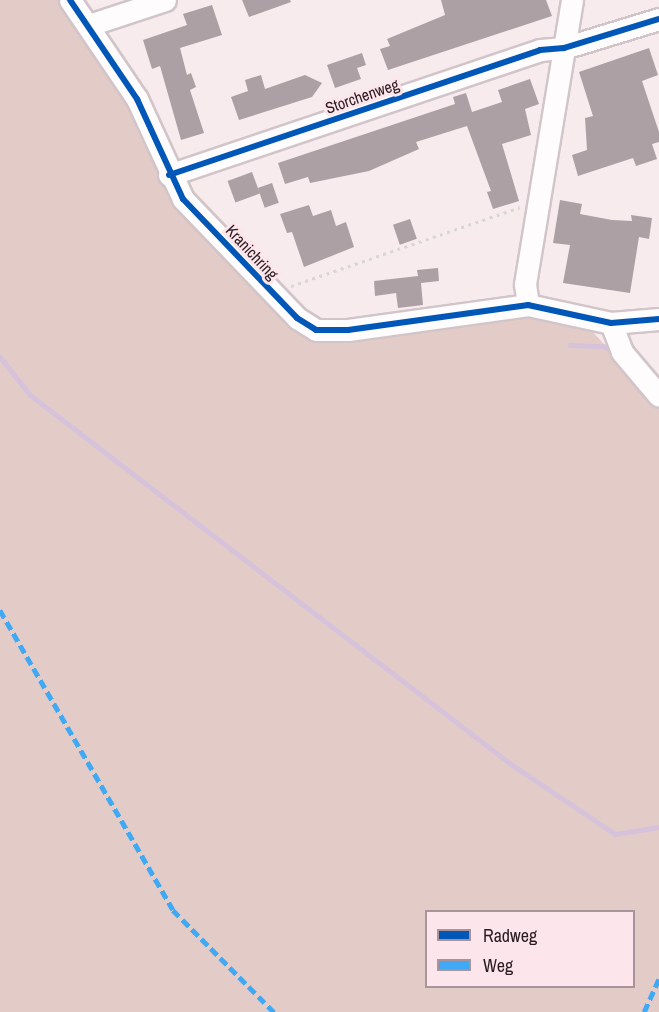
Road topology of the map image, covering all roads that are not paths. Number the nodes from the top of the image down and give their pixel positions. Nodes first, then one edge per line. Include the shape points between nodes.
1 (70, 0) edge
2 (165, 0) edge
3 (572, 0) edge
4 (659, 19) edge
5 (89, 26) junction
6 (564, 48) junction
7 (170, 176) junction
8 (528, 305) junction
9 (659, 319) edge
10 (611, 323) junction
11 (659, 396) edge

1 - 5 street, Kranichring
2 - 5 street
3 - 6 street
4 - 6 street, Storchenweg
5 - 7 street, Kranichring via 137,99
6 - 7 street, Storchenweg via 540,50
6 - 8 street via 525,284
7 - 8 street, Kranichring via 183,199 272,292 316,330 348,330
8 - 10 street
9 - 10 street
10 - 11 street via 622,352

